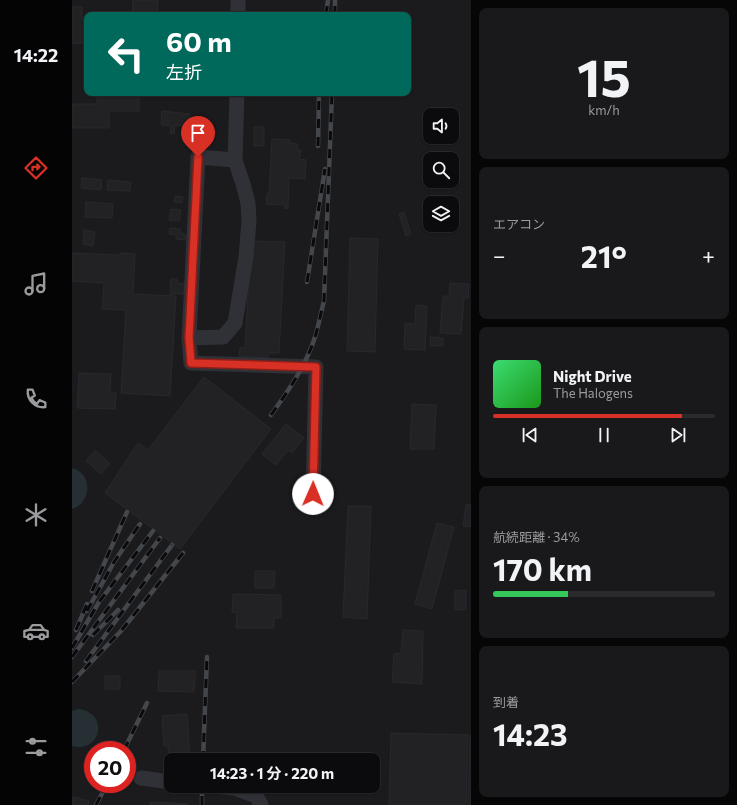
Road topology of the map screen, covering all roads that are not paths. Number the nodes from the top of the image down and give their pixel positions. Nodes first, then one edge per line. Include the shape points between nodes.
1 (238, 0) edge
2 (238, 12) edge
3 (237, 96) edge
4 (235, 160) junction
5 (189, 338) junction
6 (313, 494) dead end
7 (141, 778) dead end
8 (164, 781) edge
9 (248, 793) edge
10 (261, 805) edge

1 - 2 lane
3 - 4 lane
4 - 5 lane via 198,157
4 - 5 lane via 248,203 249,221 236,323 223,337
5 - 6 lane via 191,363 316,367
7 - 8 lane
9 - 10 lane via 256,796

